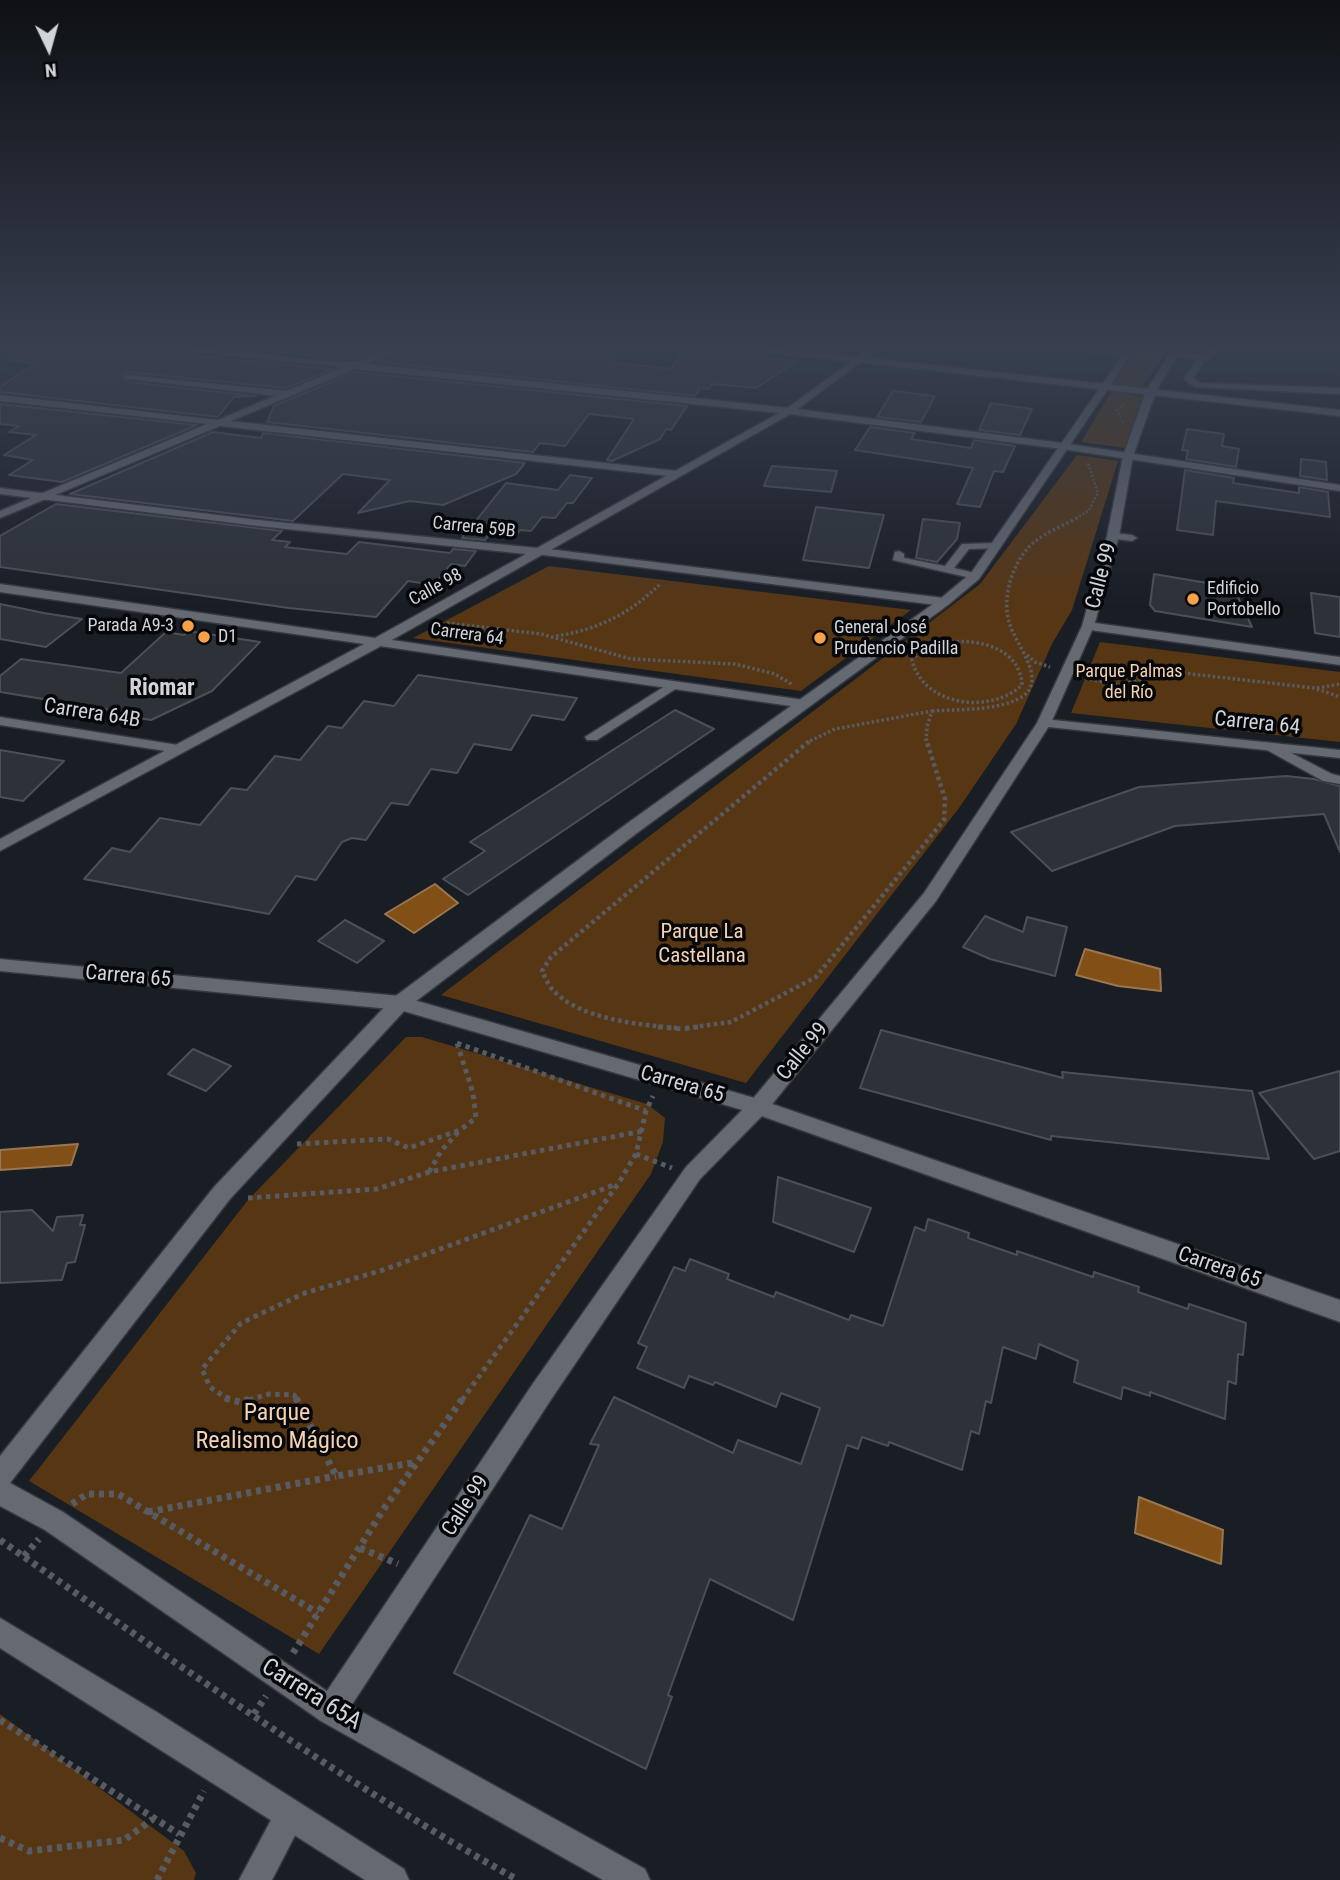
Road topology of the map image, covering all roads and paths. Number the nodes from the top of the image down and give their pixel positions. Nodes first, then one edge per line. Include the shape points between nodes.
1 (192, 434) edge
2 (331, 434) edge
3 (749, 434) edge
4 (966, 434) edge
5 (1070, 434) edge
6 (1117, 434) edge
7 (1136, 434) edge
8 (1062, 446) junction
9 (1085, 450) junction
10 (1128, 456) junction
11 (677, 474) junction
12 (1340, 488) edge
13 (0, 491) edge
14 (43, 497) junction
15 (0, 515) edge
16 (1113, 536) junction
17 (1132, 538) dead end
18 (996, 546) junction
19 (540, 552) junction
20 (898, 554) dead end
21 (673, 570) junction
22 (947, 570) junction
23 (975, 576) junction
24 (0, 588) edge
25 (944, 603) junction
26 (418, 620) junction
27 (1088, 626) junction
28 (551, 636) junction
29 (378, 642) junction
30 (921, 650) joint
31 (1023, 653) junction
32 (1340, 661) edge
33 (1066, 673) junction
34 (1340, 684) edge
35 (673, 685) junction
36 (1314, 688) junction
37 (1340, 697) edge
38 (808, 701) junction
39 (932, 710) junction
40 (0, 721) edge
41 (1044, 723) junction
42 (593, 737) dead end
43 (1272, 747) junction
44 (178, 749) junction
45 (1340, 754) edge
46 (1340, 780) edge
47 (0, 846) edge
48 (0, 965) edge
49 (400, 1003) junction
50 (476, 1025) junction
51 (444, 1038) dead end
52 (457, 1043) junction
53 (660, 1079) junction
54 (758, 1107) junction
55 (646, 1111) junction
56 (460, 1130) junction
57 (643, 1131) junction
58 (291, 1145) dead end
59 (636, 1154) junction
60 (429, 1172) junction
61 (693, 1173) junction
62 (618, 1184) junction
63 (247, 1198) dead end
64 (1340, 1311) edge
65 (418, 1461) junction
66 (0, 1476) edge
67 (336, 1476) junction
68 (0, 1492) edge
69 (148, 1512) junction
70 (54, 1521) junction
71 (0, 1540) edge
72 (360, 1548) junction
73 (24, 1556) junction
74 (421, 1574) junction
75 (318, 1613) junction
76 (0, 1632) edge
77 (279, 1677) junction
78 (331, 1711) junction
79 (254, 1714) junction
80 (0, 1720) edge
81 (217, 1767) junction
82 (290, 1816) junction
83 (153, 1819) junction
84 (179, 1834) junction
85 (0, 1838) edge
86 (157, 1880) edge
87 (256, 1880) edge
88 (393, 1880) edge
89 (518, 1880) edge
90 (634, 1880) edge

1 - 14 street
2 - 11 street
3 - 11 street, Calle 98
4 - 8 street
5 - 8 street
6 - 9 path
7 - 10 street, Calle 99
8 - 9 street
8 - 18 street
9 - 10 street
9 - 31 path via 1098,496 1090,510 1032,544 1010,582 1006,599 1009,623
10 - 12 street
10 - 16 street, Calle 99
11 - 19 street, Calle 98
13 - 14 street, Carrera 59B
14 - 15 street
14 - 19 street, Carrera 59B
16 - 17 lane
16 - 27 street, Calle 99
18 - 22 lane via 966,546
18 - 23 street
19 - 21 street, Carrera 59B
19 - 26 street, Calle 98
20 - 22 lane via 901,561
21 - 25 street, Carrera 59B
21 - 28 path via 621,618 597,629
22 - 23 lane
23 - 25 street
24 - 29 street, Carrera 64
25 - 38 street
26 - 28 path
26 - 29 street, Calle 98
27 - 32 street
27 - 33 street, Calle 99
28 - 38 path via 634,659 741,664 787,680
29 - 35 street, Carrera 64
29 - 44 street, Calle 98
30 - 30 path via 912,660 912,673 942,696 990,701 1010,695 1022,685 1023,673 1016,661 981,644 938,643
31 - 33 path
31 - 39 path via 1032,670 1032,683 1024,696 1008,702
33 - 36 path via 1120,685 1183,673
33 - 41 street, Calle 99
34 - 36 path
35 - 38 street, Carrera 64
35 - 42 lane
36 - 37 path
38 - 49 street
39 - 39 path via 815,737 551,957 542,971 553,991 587,1012 630,1024 682,1029 731,1022 816,977 944,820 948,809 925,732
40 - 44 street, Carrera 64B
41 - 43 street, Carrera 64
41 - 54 street, Calle 99 via 930,897
43 - 45 street, Carrera 64
43 - 46 lane
44 - 47 street, Calle 98
48 - 49 street, Carrera 65
49 - 50 street, Carrera 65
49 - 66 street via 222,1193
50 - 52 path
50 - 53 street, Carrera 65
51 - 52 path
52 - 55 path
52 - 56 path via 477,1118
53 - 54 street, Carrera 65
53 - 55 path
54 - 61 street, Calle 99
54 - 64 street, Carrera 65
55 - 57 path
56 - 58 path via 409,1148 388,1139
56 - 60 path
57 - 59 path
57 - 60 path
59 - 61 path
59 - 62 path
60 - 63 path via 377,1189
61 - 74 street, Calle 99
62 - 65 path
62 - 67 path via 383,1270 305,1293 241,1323 202,1369 203,1378 224,1398 241,1402 264,1395 294,1395
65 - 67 path
65 - 72 path
67 - 69 path
68 - 70 street, Carrera 65A
69 - 70 path via 118,1494 87,1494
69 - 75 path
70 - 73 path
70 - 77 street, Carrera 65A
71 - 73 path
72 - 74 path
72 - 75 path
73 - 79 path
74 - 78 street, Calle 99
75 - 77 path
76 - 81 street
77 - 78 street, Carrera 65A
77 - 79 path
78 - 90 street, Carrera 65A
79 - 89 path
80 - 83 path
81 - 82 street
81 - 84 path
82 - 87 street
82 - 88 street
83 - 84 path
83 - 85 path via 124,1840 29,1851
84 - 86 path

